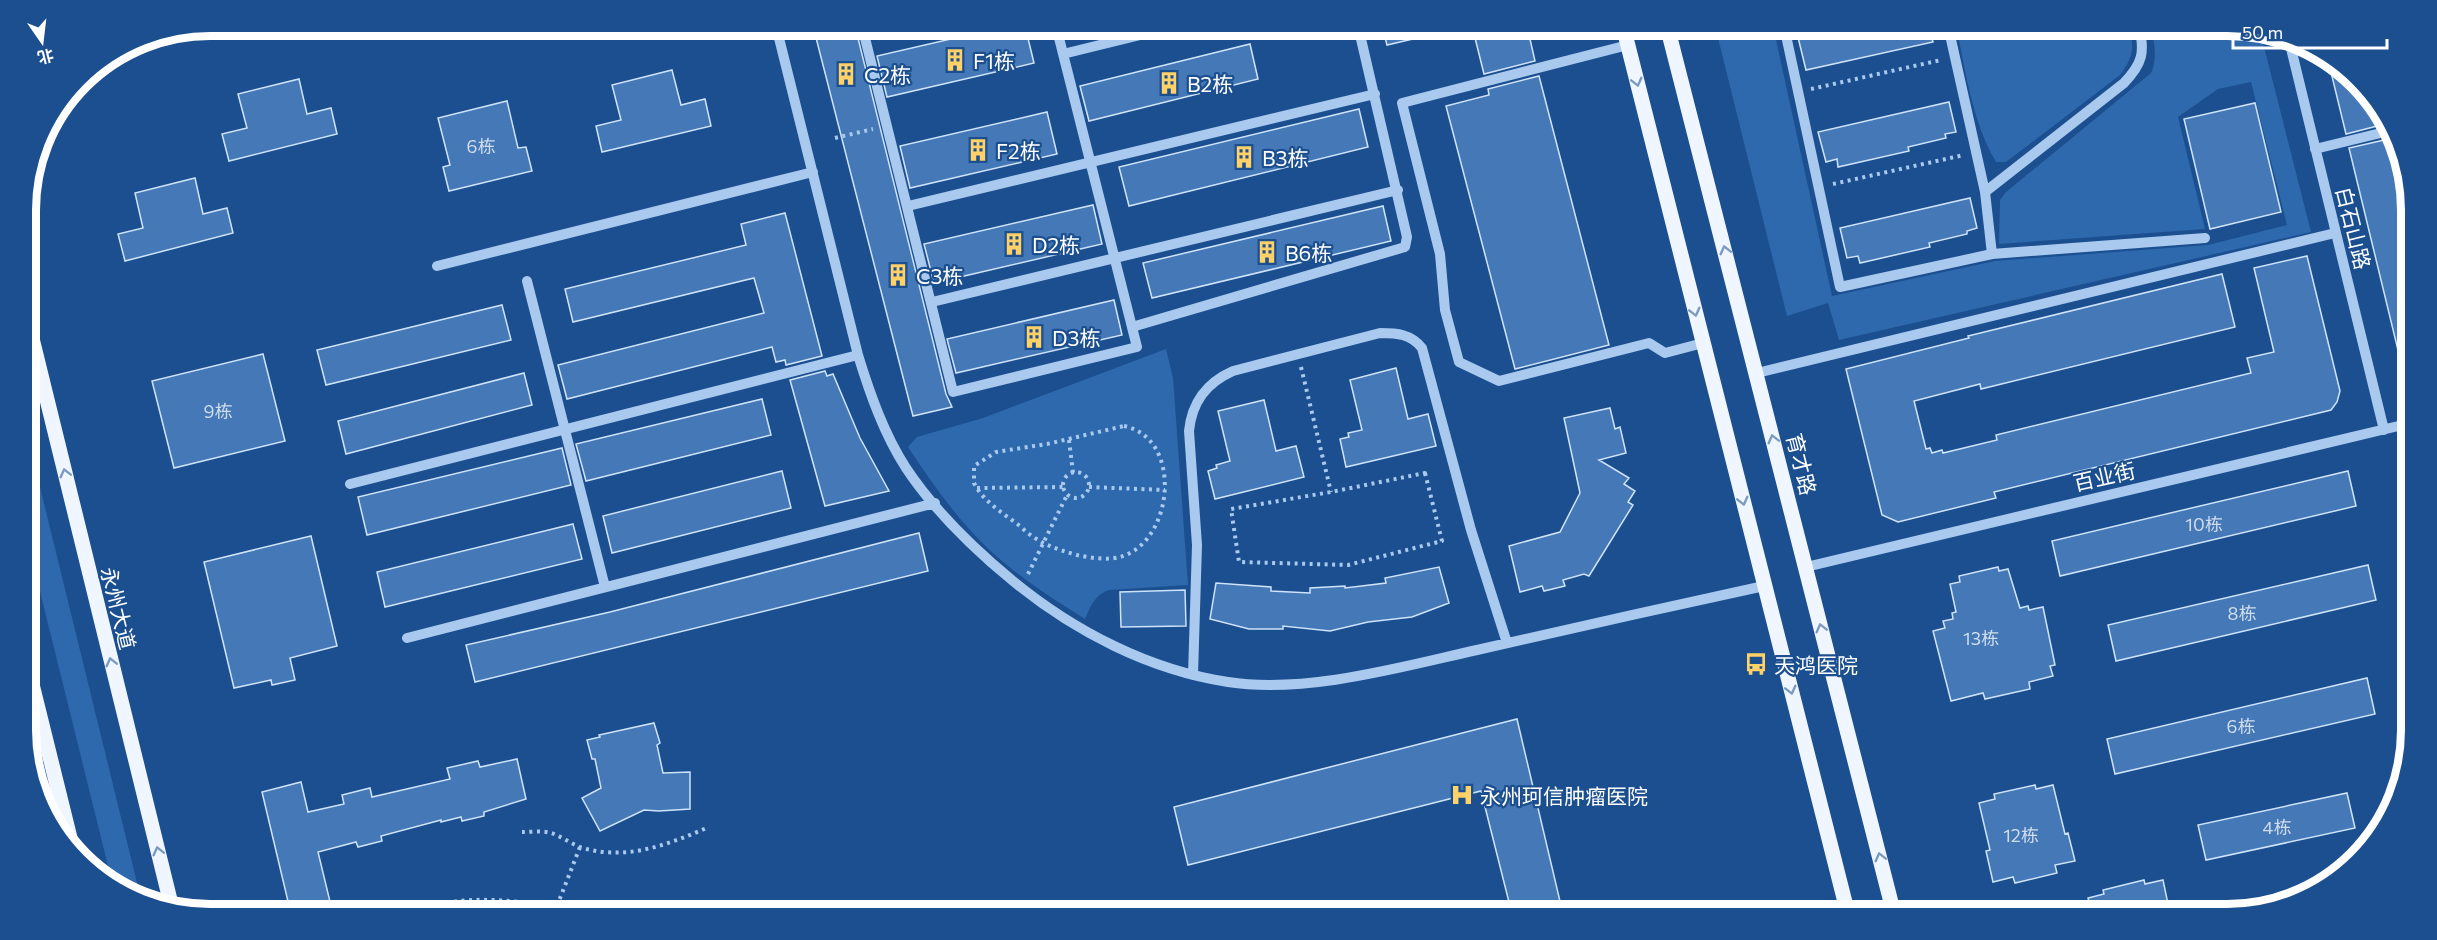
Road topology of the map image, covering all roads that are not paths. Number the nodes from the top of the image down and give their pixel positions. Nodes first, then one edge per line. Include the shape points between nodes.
1 (779, 36) edge
2 (865, 36) edge
3 (1058, 36) edge
4 (1137, 36) edge
5 (1360, 36) edge
6 (1626, 36) edge
7 (1670, 36) edge
8 (1786, 36) edge
9 (1950, 36) edge
10 (2140, 36) edge
11 (1628, 45) junction
12 (2291, 48) edge
13 (1063, 54) junction
14 (1375, 94) junction
15 (2383, 133) edge
16 (2315, 149) junction
17 (1091, 163) junction
18 (813, 172) junction
19 (1398, 190) junction
20 (1985, 192) junction
21 (908, 206) junction
22 (2335, 233) junction
23 (2205, 238) dead end
24 (1992, 254) junction
25 (1115, 259) junction
26 (436, 266) dead end
27 (527, 281) dead end
28 (932, 302) junction
29 (1132, 327) junction
30 (1703, 343) junction
31 (36, 355) edge
32 (858, 355) junction
33 (1756, 373) junction
34 (2401, 426) edge
35 (565, 430) junction
36 (2384, 430) junction
37 (350, 484) dead end
38 (934, 503) junction
39 (1806, 567) junction
40 (1764, 586) junction
41 (605, 587) junction
42 (406, 638) dead end
43 (1507, 643) junction
44 (1193, 675) junction
45 (36, 700) edge
46 (68, 831) edge
47 (170, 899) edge
48 (1845, 904) edge
49 (1891, 904) edge

1 - 18 street
2 - 21 street
3 - 13 street
4 - 13 street
5 - 14 street
6 - 11 main road
33 -> 7 main road, 育才路
8 - 24 street via 1840,287
9 - 20 street
10 - 20 street via 2142,56 2136,71 2124,84
11 -> 30 main road
11 - 30 street via 1402,103 1440,254 1446,310 1458,362 1499,381 1649,343 1665,353
12 - 16 street, 白石山路
13 - 17 street
14 - 17 street
14 - 19 street
15 - 16 street
16 - 22 street, 白石山路
17 - 21 street
17 - 25 street
18 - 26 street
18 - 32 street
19 - 25 street
19 - 29 street via 1407,237 1404,247
20 - 24 street
21 - 28 street
22 - 33 street
22 - 36 street, 白石山路
23 - 24 street
25 - 28 street
25 - 29 street
27 - 35 street
28 - 29 street via 953,392 1137,347
30 -> 40 main road
47 -> 31 main road, 永州大道
32 - 35 street
32 - 38 street via 887,432 906,468
39 -> 33 main road, 育才路
34 - 36 street, 百业街
35 - 37 street
35 - 41 street
36 - 39 street, 百业街
38 - 41 street
38 - 44 street via 961,534 1040,603 1134,656
49 -> 39 main road, 育才路
40 - 43 street
40 -> 48 main road
41 - 42 street
43 - 44 street via 1380,672 1319,681 1230,682
43 - 44 street via 1470,530 1422,348 1407,336 1380,333 1233,371 1220,376 1197,401 1189,431 1197,545
45 - 46 main road

